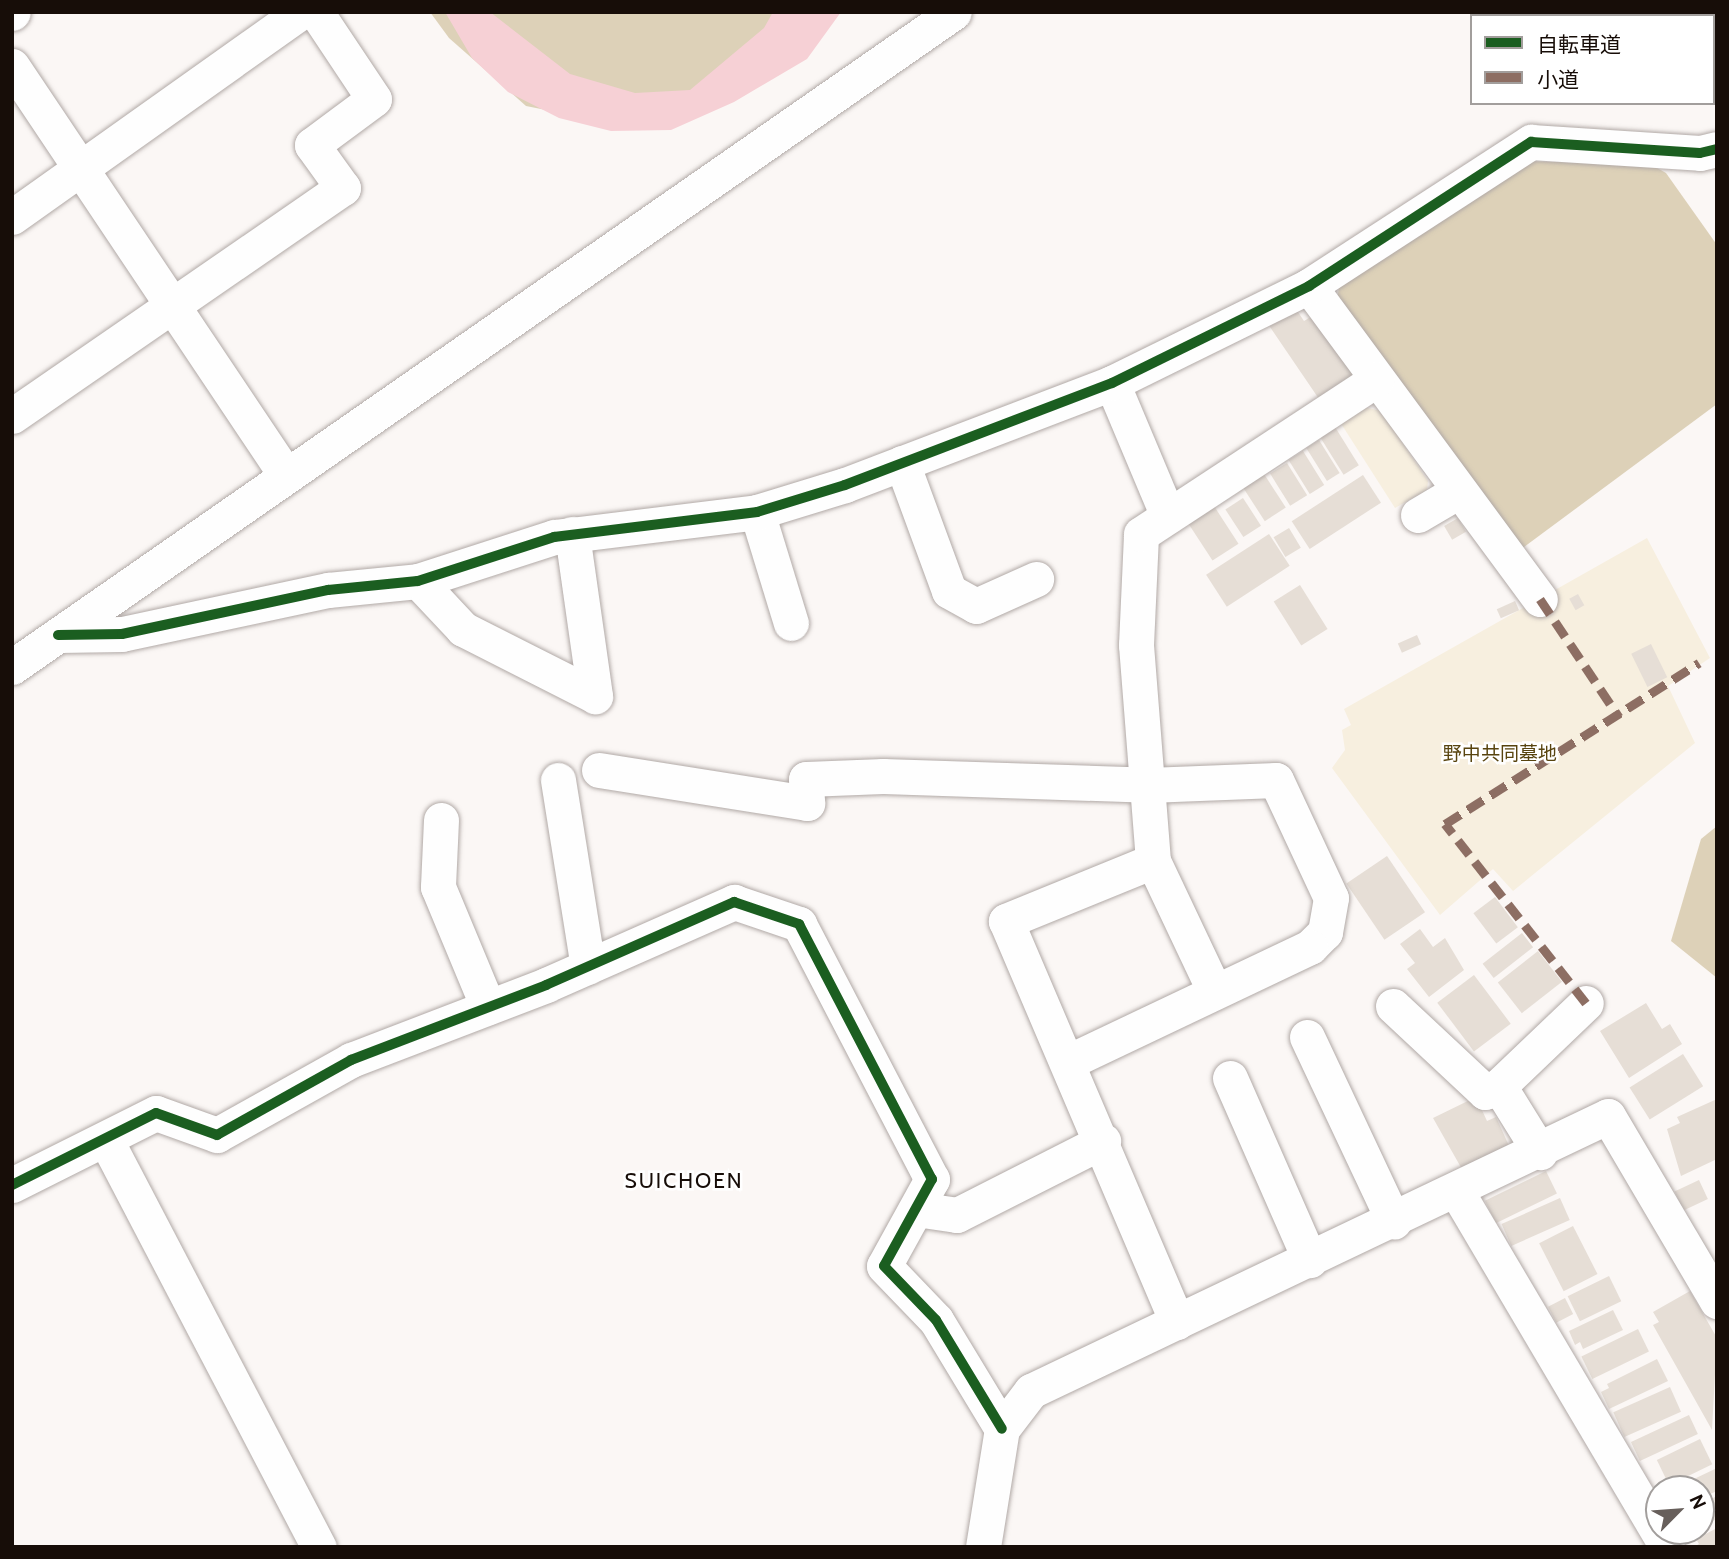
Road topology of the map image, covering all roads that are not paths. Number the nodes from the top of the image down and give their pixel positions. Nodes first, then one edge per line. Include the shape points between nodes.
1 (300, 12) edge
2 (316, 12) edge
3 (954, 12) edge
4 (12, 66) edge
5 (1717, 149) edge
6 (82, 168) junction
7 (12, 217) edge
8 (1309, 286) junction
9 (175, 303) junction
10 (1377, 379) junction
11 (1112, 383) junction
12 (12, 416) edge
13 (902, 463) junction
14 (286, 475) junction
15 (1457, 492) junction
16 (757, 512) junction
17 (1418, 515) dead end
18 (1168, 516) junction
19 (572, 534) junction
20 (1036, 579) dead end
21 (418, 582) junction
22 (1540, 599) dead end
23 (790, 623) dead end
24 (58, 635) junction
25 (12, 667) edge
26 (599, 769) dead end
27 (558, 780) dead end
28 (1147, 785) junction
29 (441, 820) dead end
30 (1153, 861) junction
31 (588, 967) junction
32 (1214, 990) junction
33 (1586, 1003) dead end
34 (1393, 1006) dead end
35 (488, 1007) junction
36 (1307, 1037) dead end
37 (1070, 1061) junction
38 (1230, 1079) dead end
39 (1499, 1087) junction
40 (1102, 1140) junction
41 (107, 1142) junction
42 (1540, 1152) junction
43 (12, 1185) edge
44 (1457, 1192) junction
45 (916, 1209) junction
46 (1394, 1222) junction
47 (1310, 1260) junction
48 (1717, 1301) edge
49 (1177, 1322) junction
50 (1002, 1429) junction
51 (319, 1547) edge
52 (983, 1547) edge
53 (1667, 1547) edge

1 - 6 street
2 - 9 street via 374,99 312,145 343,188
3 - 14 street
4 - 6 street
5 - 8 street via 1700,153 1531,142
6 - 7 street
6 - 9 street
8 - 10 street
8 - 11 street
9 - 12 street
9 - 14 street
10 - 15 street
10 - 18 street
11 - 13 street
11 - 18 street
13 - 16 street
13 - 20 street via 949,591 976,606
14 - 24 street
15 - 17 street
15 - 22 street
16 - 19 street
16 - 23 street
18 - 28 street via 1141,534 1136,645
19 - 21 street
19 - 21 street via 595,696 463,629
21 - 24 street via 328,590 122,634
24 - 25 street
26 - 28 street via 807,803 806,779 883,776
27 - 31 street
28 - 30 street
28 - 32 street via 1276,780 1331,898 1325,932 1310,947
29 - 35 street via 438,887
30 - 32 street
30 - 37 street via 1006,921
31 - 35 street
31 - 45 street via 734,902 799,924 932,1179
32 - 37 street
33 - 39 street
34 - 39 street via 1485,1092
35 - 41 street via 351,1060 218,1135 156,1113
36 - 46 street
37 - 40 street
38 - 47 street
39 - 42 street
40 - 45 street via 957,1215
40 - 49 street
41 - 43 street
41 - 51 street
42 - 44 street
42 - 48 street via 1608,1116
44 - 46 street
44 - 53 street
45 - 50 street via 884,1266 936,1320
46 - 47 street
47 - 49 street
49 - 50 street via 1031,1391
50 - 52 street

